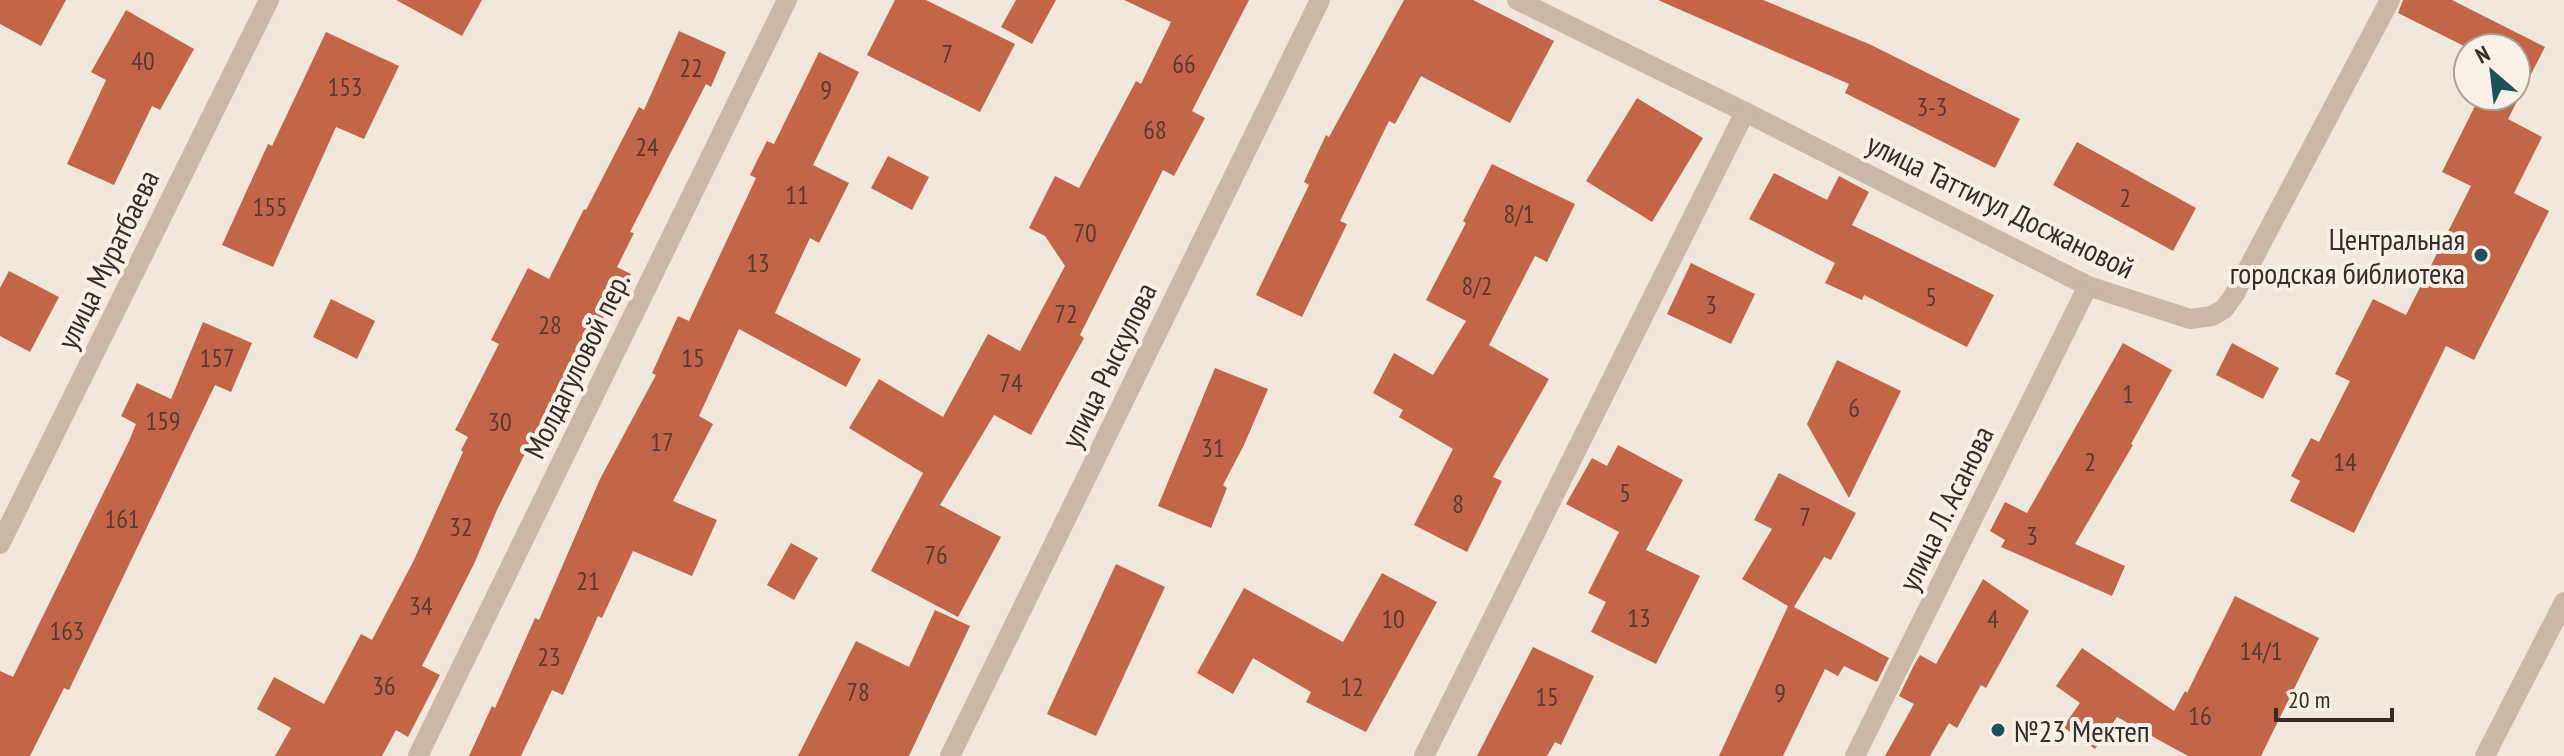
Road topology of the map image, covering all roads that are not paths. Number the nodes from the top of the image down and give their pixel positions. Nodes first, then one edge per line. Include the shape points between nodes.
1 (269, 0) edge
2 (787, 0) edge
3 (1320, 0) edge
4 (1517, 0) edge
5 (2390, 0) edge
6 (1745, 112) junction
7 (2088, 286) junction
8 (0, 544) edge
9 (2564, 602) edge
10 (418, 756) edge
11 (950, 756) edge
12 (1424, 756) edge
13 (1855, 756) edge
14 (2485, 756) edge

1 - 8 street, улица Муратбаева
2 - 10 street, Молдагуловой пер.
3 - 11 street, улица Рыскулова
4 - 6 street, улица Таттигул Досжановой
5 - 7 street, улица Таттигул Досжановой via 2224,309 2190,319
6 - 7 street, улица Таттигул Досжановой
6 - 12 street
7 - 13 street, улица Л. Асанова
9 - 14 street

